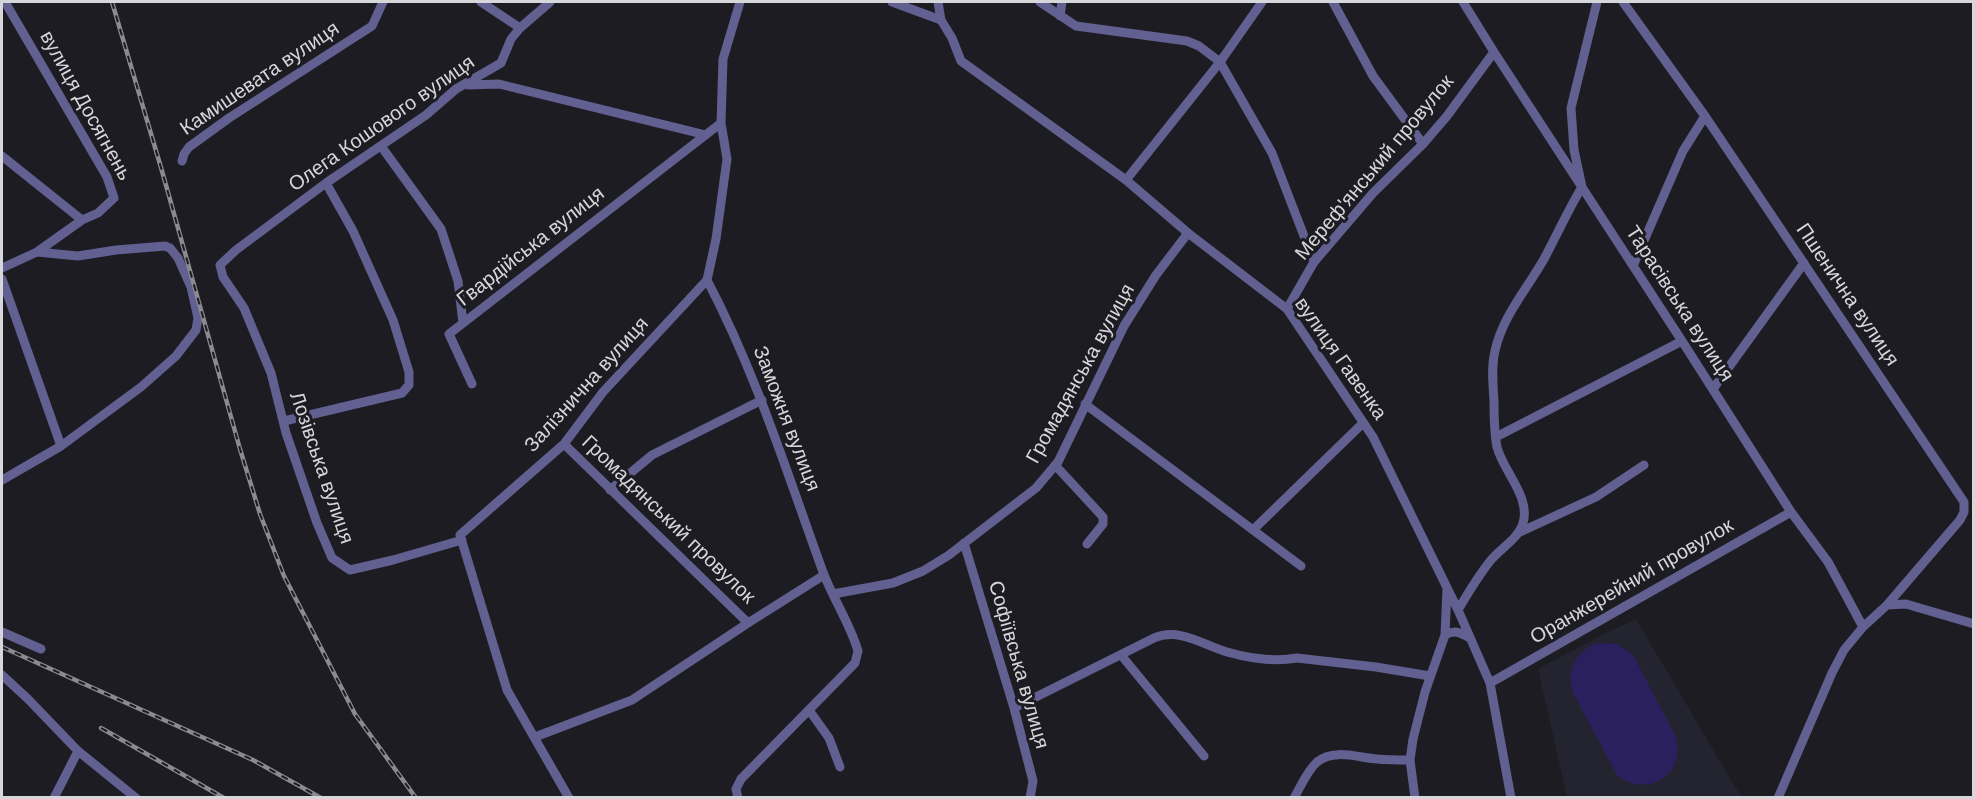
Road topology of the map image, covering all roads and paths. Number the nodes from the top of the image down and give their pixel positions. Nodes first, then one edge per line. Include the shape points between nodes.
1 (5, 2) edge
2 (383, 2) edge
3 (481, 2) edge
4 (550, 2) edge
5 (741, 2) edge
6 (892, 2) edge
7 (938, 2) edge
8 (1040, 2) edge
9 (1062, 2) edge
10 (1262, 2) edge
11 (1333, 2) edge
12 (1463, 2) edge
13 (1597, 2) edge
14 (1623, 2) edge
15 (1060, 16) junction
16 (941, 20) junction
17 (520, 27) junction
18 (1494, 52) junction
19 (1220, 62) junction
20 (465, 84) junction
21 (1705, 116) junction
22 (721, 123) junction
23 (706, 135) junction
24 (1423, 144) junction
25 (381, 146) junction
26 (2, 156) edge
27 (182, 161) dead end
28 (1126, 180) junction
29 (326, 183) junction
30 (1582, 187) junction
31 (82, 220) junction
32 (1188, 232) junction
33 (37, 252) junction
34 (1314, 262) junction
35 (1804, 263) junction
36 (220, 265) joint
37 (1633, 266) junction
38 (2, 268) edge
39 (2, 279) edge
40 (707, 280) junction
41 (1287, 309) junction
42 (463, 323) junction
43 (1682, 341) junction
44 (472, 384) dead end
45 (1713, 389) junction
46 (762, 400) junction
47 (1085, 404) junction
48 (284, 421) junction
49 (1363, 423) junction
50 (1496, 437) junction
51 (564, 444) junction
52 (61, 446) junction
53 (1055, 465) junction
54 (1644, 465) dead end
55 (2, 480) edge
56 (610, 490) junction
57 (1791, 512) junction
58 (1254, 530) junction
59 (1518, 533) junction
60 (462, 540) junction
61 (964, 543) junction
62 (1087, 544) dead end
63 (1301, 566) dead end
64 (824, 575) junction
65 (1447, 587) junction
66 (833, 594) junction
67 (1887, 605) junction
68 (1458, 610) junction
69 (748, 623) junction
70 (1974, 624) edge
71 (1863, 627) junction
72 (2, 632) edge
73 (1445, 635) junction
74 (1470, 638) junction
75 (41, 649) dead end
76 (1121, 655) junction
77 (2, 675) edge
78 (1430, 676) junction
79 (1490, 683) junction
80 (1014, 708) junction
81 (809, 710) junction
82 (535, 737) junction
83 (78, 751) junction
84 (1204, 756) dead end
85 (1410, 760) junction
86 (840, 767) dead end
87 (54, 798) edge
88 (136, 798) edge
89 (568, 798) edge
90 (738, 798) edge
91 (1030, 798) edge
92 (1294, 798) edge
93 (1415, 798) edge
94 (1511, 798) edge
95 (1778, 798) edge

1 - 31 street, вулиця Досягнень via 107,177 114,198 98,213
2 - 27 street, Камишевата вулиця via 372,26 205,135 189,147
3 - 17 street
4 - 17 street, Олега Кошового вулиця
5 - 22 street via 723,59
6 - 16 street
7 - 16 street, вулиця Гавенка
8 - 15 street
9 - 15 street
10 - 19 street
11 - 24 street via 1373,76
12 - 18 street, Тарасівська вулиця
13 - 30 street via 1570,119
14 - 21 street, Пшенична вулиця
15 - 19 street via 1076,26 1187,41
16 - 28 street, вулиця Гавенка via 961,61
17 - 20 street, Олега Кошового вулиця via 501,63
18 - 24 street, Мереф'янський провулок
18 - 30 street, Тарасівська вулиця
19 - 28 street
19 - 34 street via 1272,153
20 - 23 street via 499,84
20 - 25 street, Олега Кошового вулиця
21 - 35 street, Пшенична вулиця
21 - 37 street via 1683,152
22 - 23 street, Гвардійська вулиця
22 - 40 street via 727,159
23 - 42 street, Гвардійська вулиця
24 - 34 street, Мереф'янський провулок via 1373,193
25 - 29 street, Олега Кошового вулиця
25 - 42 street, Гвардійська вулиця via 441,229 458,281
26 - 31 street
28 - 32 street, вулиця Гавенка
29 - 36 street, Олега Кошового вулиця
29 - 48 street via 353,231 393,320 409,372 409,385 402,393
30 - 37 street, Тарасівська вулиця
30 - 50 street via 1498,340 1493,361
31 - 33 street
32 - 41 street, вулиця Гавенка
32 - 47 street, Громадянська вулиця via 1129,318
33 - 38 street
33 - 52 street via 78,256 135,248 170,248 191,287 198,318 196,330 176,356
34 - 41 street, Мереф'янський провулок
35 - 45 street
35 - 67 street, Пшенична вулиця via 1964,502 1960,520
36 - 48 street, Лозівська вулиця via 223,277 244,308 271,373
37 - 43 street, Тарасівська вулиця
39 - 52 street
40 - 46 street, Заможня вулиця
40 - 51 street, Залізнична вулиця via 603,392
41 - 49 street, вулиця Гавенка
42 - 44 street via 449,334
43 - 45 street, Тарасівська вулиця
43 - 50 street
45 - 57 street, Тарасівська вулиця
46 - 56 street via 652,455
46 - 64 street, Заможня вулиця
47 - 53 street, Громадянська вулиця
47 - 58 street
48 - 60 street, Лозівська вулиця via 316,524 332,558 339,564 350,570
49 - 58 street
49 - 65 street, вулиця Гавенка
50 - 59 street via 1503,463 1523,503 1524,522
51 - 56 street, Громадянський провулок
51 - 60 street, Залізнична вулиця via 460,535
52 - 55 street
53 - 61 street, Громадянська вулиця via 1036,488
53 - 62 street via 1103,517
54 - 59 street via 1596,497
56 - 69 street, Громадянський провулок
57 - 71 street, Тарасівська вулиця via 1828,562
57 - 79 street, Оранжерейний провулок
58 - 63 street
59 - 68 street via 1492,559
60 - 82 street via 507,690
61 - 66 street, Громадянська вулиця via 910,578
61 - 80 street, Софіївська вулиця
64 - 66 street, Заможня вулиця
64 - 69 street
65 - 68 street, вулиця Гавенка
65 - 73 street
66 - 81 street, Заможня вулиця via 858,655 855,663
67 - 70 street via 1906,604
67 - 71 street, Пшенична вулиця
68 - 74 street, вулиця Гавенка
69 - 82 street via 632,699
71 - 95 street, Пшенична вулиця via 1832,673
72 - 75 street
73 - 74 street via 1460,632
73 - 78 street
74 - 79 street, вулиця Гавенка
76 - 78 street via 1161,635 1176,634 1238,655 1365,665
76 - 80 street
76 - 84 street
77 - 83 street
78 - 85 street
79 - 94 street, вулиця Гавенка
80 - 91 street, Софіївська вулиця via 1033,781
81 - 86 street via 829,738
81 - 90 street via 741,779 736,789
82 - 89 street
83 - 87 street
83 - 88 street
85 - 92 street via 1330,756 1314,766
85 - 93 street

